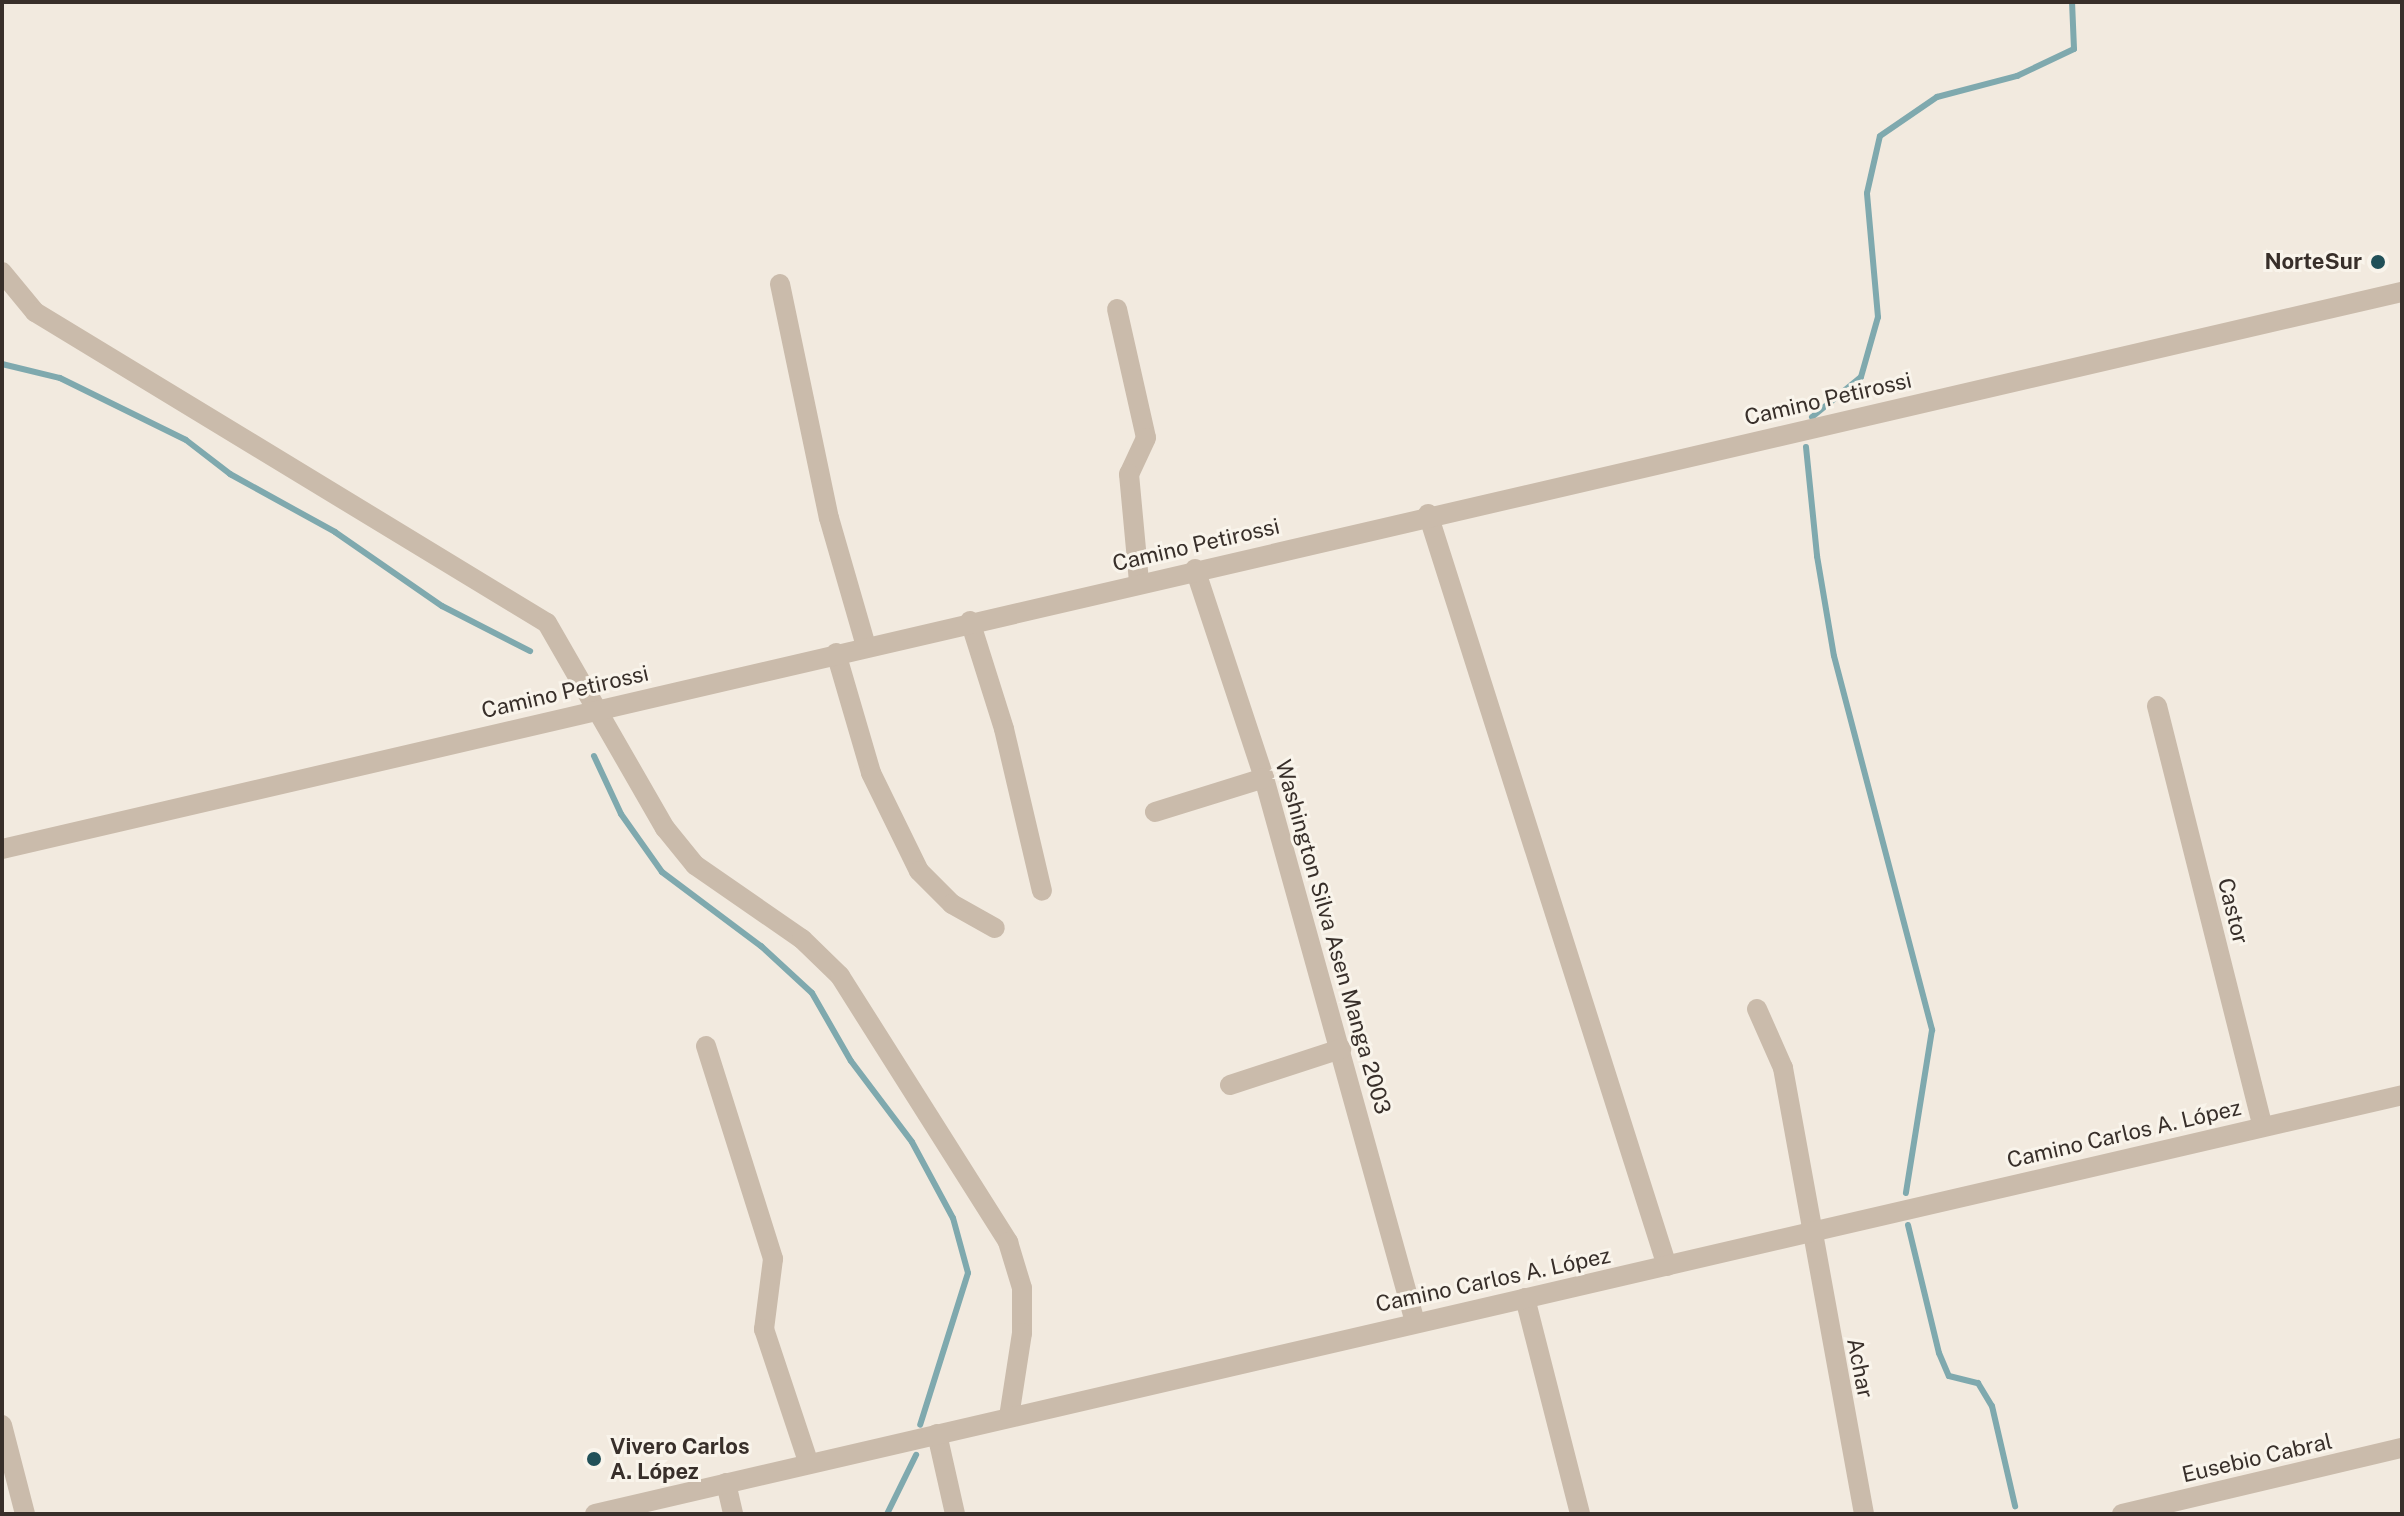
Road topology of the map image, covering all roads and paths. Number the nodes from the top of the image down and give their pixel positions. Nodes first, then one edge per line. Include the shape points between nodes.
1 (2, 272) edge
2 (780, 284) dead end
3 (2402, 292) edge
4 (1117, 309) dead end
5 (1428, 514) junction
6 (1195, 569) junction
7 (1139, 582) junction
8 (970, 621) junction
9 (866, 646) junction
10 (836, 653) junction
11 (2157, 706) dead end
12 (599, 708) junction
13 (1264, 778) junction
14 (1155, 812) dead end
15 (2, 849) edge
16 (1042, 891) dead end
17 (995, 928) dead end
18 (1757, 1009) dead end
19 (706, 1046) dead end
20 (1341, 1049) junction
21 (1230, 1085) dead end
22 (2402, 1095) edge
23 (2263, 1127) junction
24 (1809, 1230) junction
25 (1667, 1266) junction
26 (1525, 1298) junction
27 (1415, 1322) junction
28 (1009, 1417) junction
29 (2, 1425) edge
30 (937, 1434) junction
31 (2402, 1448) edge
32 (809, 1464) junction
33 (726, 1483) junction
34 (25, 1514) edge
35 (595, 1514) edge
36 (733, 1514) edge
37 (955, 1514) edge
38 (1580, 1514) edge
39 (1864, 1514) edge
40 (2122, 1514) edge

1 - 12 street via 35,312 547,623
2 - 9 street via 829,518
3 - 5 street, Camino Petirossi
4 - 7 street via 1146,438 1129,474
5 - 6 street, Camino Petirossi
5 - 25 street
6 - 7 street, Camino Petirossi
6 - 13 street, Washington Silva Asen Manga 2003
7 - 8 street, Camino Petirossi
8 - 9 street, Camino Petirossi
8 - 16 street via 1004,729
9 - 10 street, Camino Petirossi
10 - 12 street, Camino Petirossi
10 - 17 street via 871,773 919,871 952,904
11 - 23 street, Castor
12 - 15 street, Camino Petirossi
12 - 28 street via 665,828 695,865 802,939 840,976 1008,1242 1022,1288 1022,1333
13 - 14 street
13 - 20 street, Washington Silva Asen Manga 2003
18 - 24 street, Achar via 1783,1068
19 - 32 street via 773,1259 764,1329
20 - 21 street
20 - 27 street, Washington Silva Asen Manga 2003
22 - 23 street, Camino Carlos A. López
23 - 24 street, Camino Carlos A. López
24 - 25 street, Camino Carlos A. López
24 - 39 street, Achar
25 - 26 street, Camino Carlos A. López
26 - 27 street, Camino Carlos A. López
26 - 38 street
27 - 28 street, Camino Carlos A. López
28 - 30 street, Camino Carlos A. López
29 - 34 street
30 - 32 street, Camino Carlos A. López
30 - 37 street
31 - 40 street, Eusebio Cabral
32 - 33 street, Camino Carlos A. López
33 - 35 street, Camino Carlos A. López
33 - 36 street

